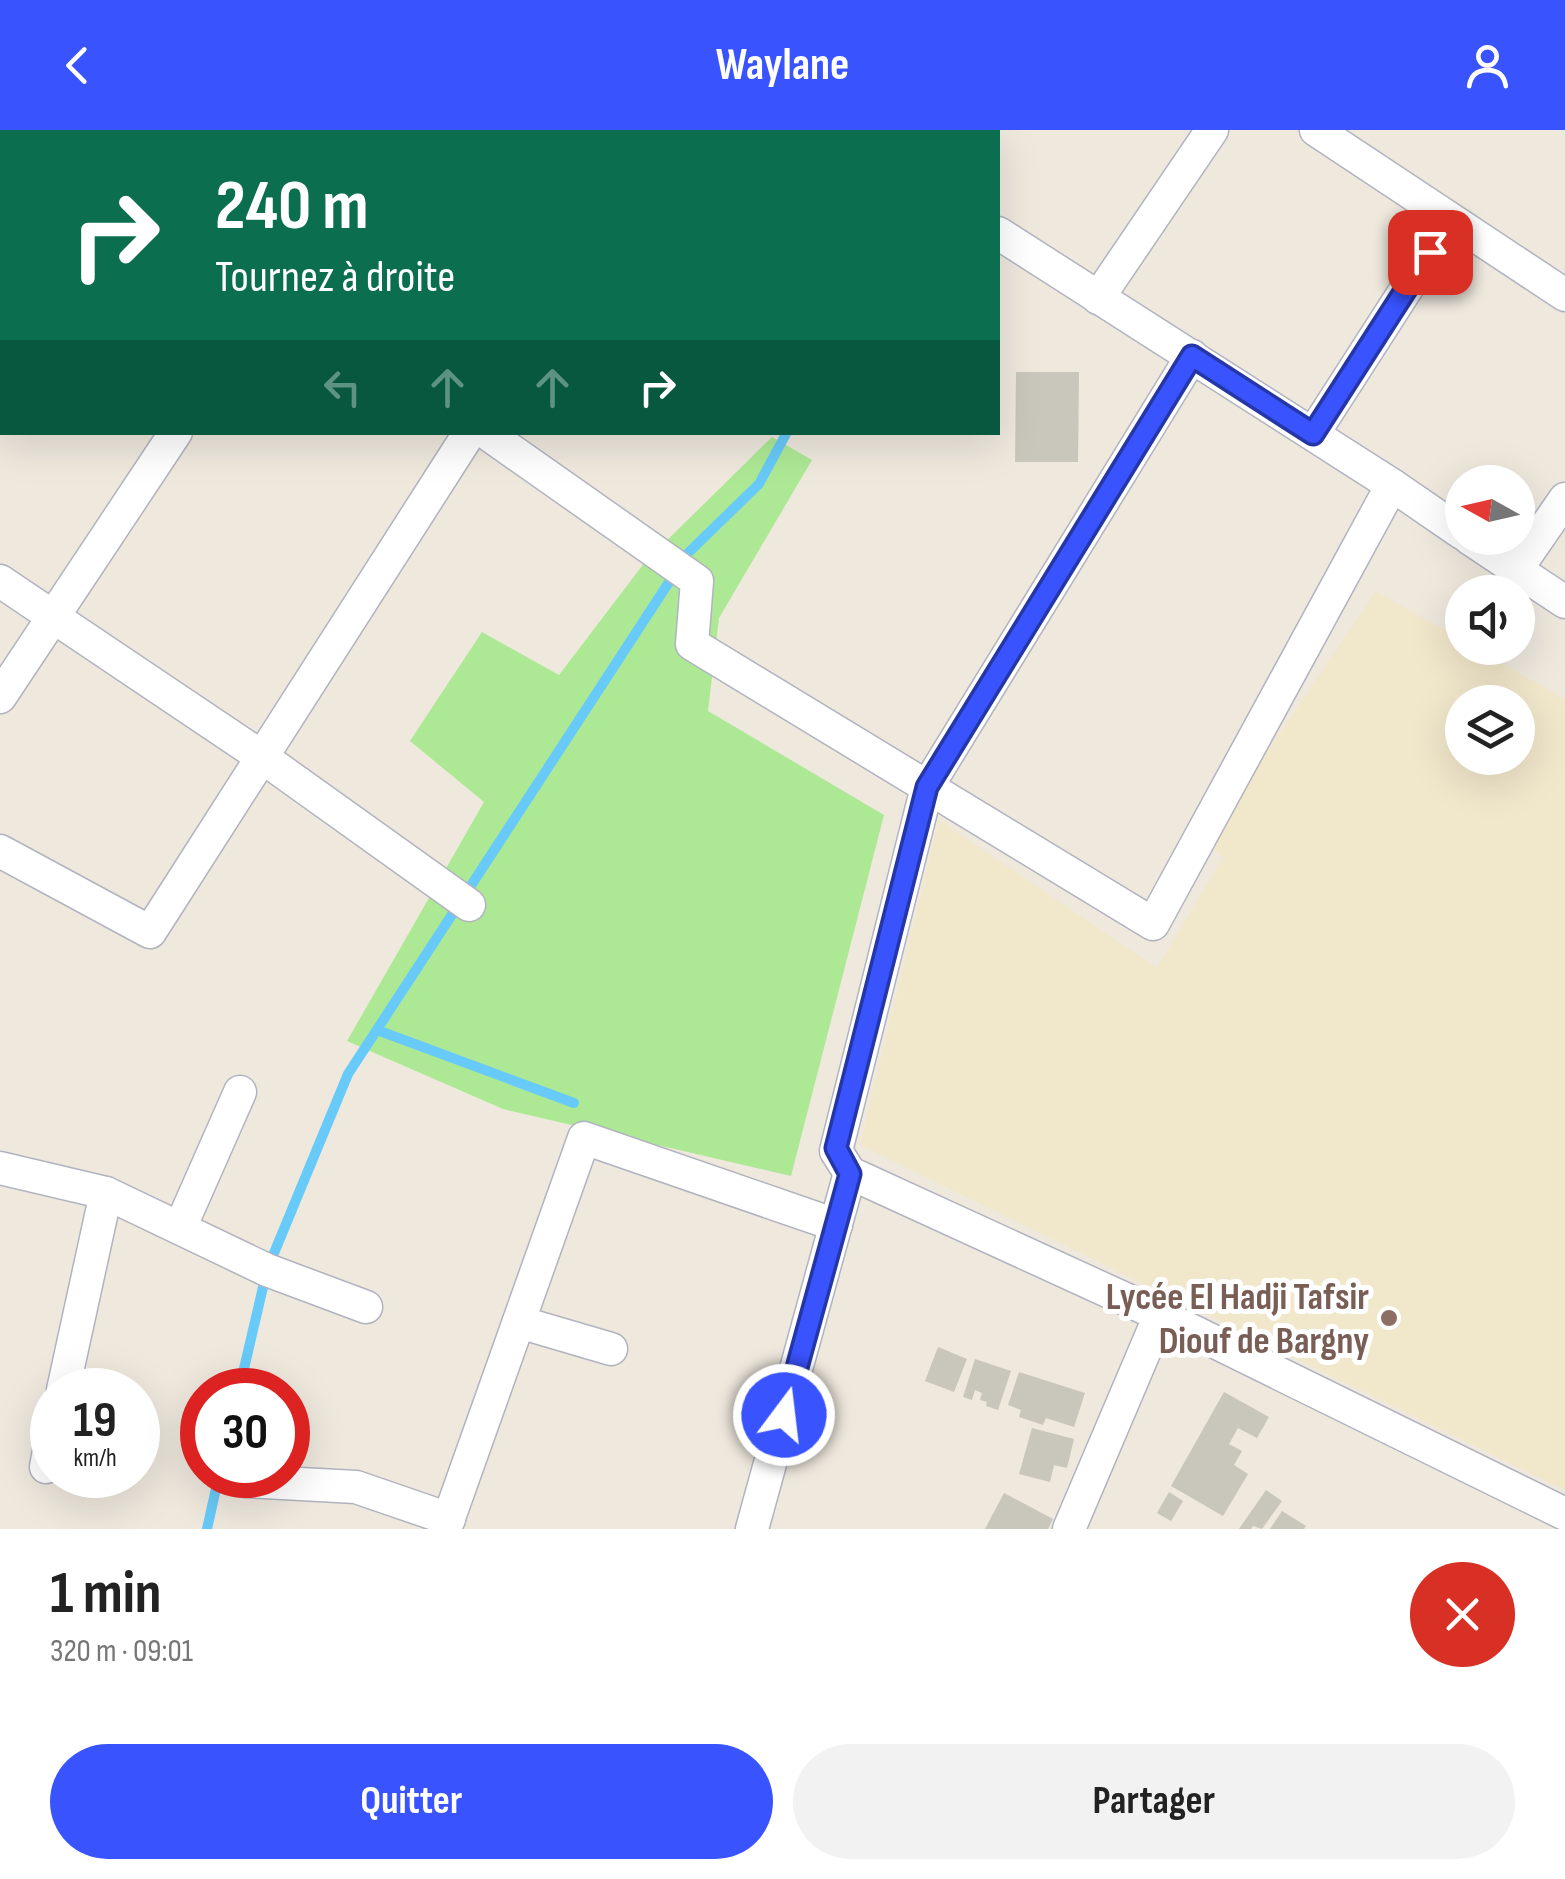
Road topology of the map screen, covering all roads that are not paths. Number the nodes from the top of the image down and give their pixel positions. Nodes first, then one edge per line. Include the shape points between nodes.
1 (1212, 130) edge
2 (1316, 130) edge
3 (1450, 221) junction
4 (1000, 235) edge
5 (1565, 295) edge
6 (1098, 298) junction
7 (1192, 356) junction
8 (1313, 434) junction
9 (173, 435) edge
10 (468, 435) edge
11 (489, 435) edge
12 (1392, 485) junction
13 (1565, 499) edge
14 (1445, 521) edge
15 (1495, 555) edge
16 (1516, 570) junction
17 (0, 581) edge
18 (1565, 602) edge
19 (53, 618) junction
20 (0, 697) edge
21 (262, 757) junction
22 (927, 787) junction
23 (0, 851) edge
24 (469, 905) dead end
25 (240, 1092) dead end
26 (0, 1168) edge
27 (850, 1174) junction
28 (106, 1193) junction
29 (836, 1226) junction
30 (180, 1228) junction
31 (366, 1307) dead end
32 (1160, 1314) junction
33 (518, 1322) junction
34 (611, 1349) dead end
35 (67, 1368) edge
36 (310, 1485) edge
37 (1565, 1514) edge
38 (447, 1524) edge
39 (1080, 1524) edge
40 (752, 1529) edge

1 - 6 street
2 - 3 street
3 - 5 street
3 - 8 street
4 - 6 street
6 - 7 street
7 - 8 street
7 - 22 street
8 - 12 street
9 - 19 street
10 - 21 street
11 - 22 street via 697,581 692,644
12 - 14 street
12 - 22 street via 1153,924
13 - 16 street
15 - 16 street
16 - 18 street
17 - 19 street
19 - 20 street
19 - 21 street
21 - 23 street via 150,932
21 - 24 street
22 - 27 street via 836,1148
25 - 30 street
26 - 28 street
27 - 29 street
27 - 32 street
28 - 30 street
28 - 35 street
29 - 33 street via 584,1138
29 - 40 street
30 - 31 street
32 - 37 street
32 - 39 street
33 - 34 street
33 - 38 street
36 - 38 street via 356,1488

